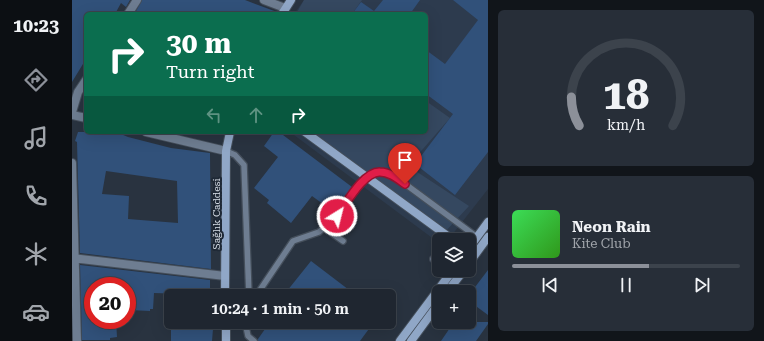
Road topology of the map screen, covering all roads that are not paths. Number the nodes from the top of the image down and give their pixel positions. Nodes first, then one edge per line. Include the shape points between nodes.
1 (137, 0) edge
2 (264, 0) edge
3 (291, 0) edge
4 (284, 11) edge
5 (129, 12) edge
6 (84, 83) edge
7 (72, 113) edge
8 (84, 117) edge
9 (154, 134) edge
10 (230, 134) edge
11 (308, 134) edge
12 (226, 151) junction
13 (72, 163) edge
14 (367, 177) junction
15 (488, 222) edge
16 (324, 228) junction
17 (444, 233) edge
18 (477, 237) joint
19 (488, 237) edge
20 (343, 241) dead end
21 (476, 249) edge
22 (73, 258) edge
23 (225, 276) junction
24 (448, 277) edge
25 (459, 277) edge
26 (452, 285) edge
27 (225, 289) edge
28 (250, 289) edge
29 (261, 289) edge
30 (432, 312) edge
31 (226, 329) edge
32 (246, 329) edge
33 (77, 341) edge
34 (226, 341) edge
35 (254, 341) edge
36 (400, 341) edge
37 (411, 341) edge

1 - 5 street
2 - 4 street
3 - 4 street
6 - 7 street via 78,92
7 - 8 street
9 - 12 street
10 - 12 street, Sağlık Caddesi
11 - 14 street
12 - 23 street, Sağlık Caddesi
12 - 28 lane via 235,155 244,165
13 - 22 street
14 - 16 lane via 337,216
14 - 17 street
14 - 18 lane via 381,171 393,175
15 - 18 street
16 - 20 lane
16 - 29 lane via 293,241
19 - 21 street
22 - 23 street
22 - 33 street
23 - 27 street, Sağlık Caddesi
24 - 36 street
25 - 26 street
30 - 37 street
31 - 34 street
32 - 35 lane via 248,336

